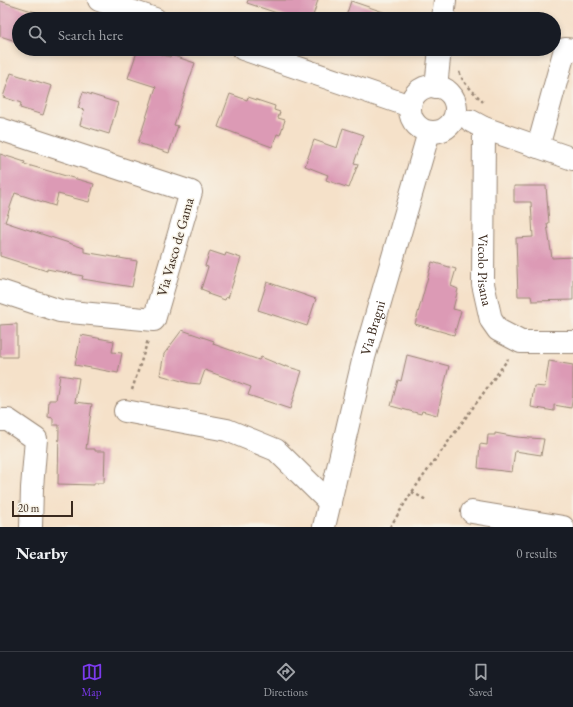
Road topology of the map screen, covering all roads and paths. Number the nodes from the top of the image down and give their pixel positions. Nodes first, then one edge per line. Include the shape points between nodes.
1 (99, 0) edge
2 (445, 0) edge
3 (134, 12) edge
4 (444, 12) edge
5 (573, 50) edge
6 (264, 56) edge
7 (439, 56) edge
8 (459, 71) dead end
9 (436, 87) junction
10 (486, 105) dead end
11 (410, 106) junction
12 (456, 113) junction
13 (484, 128) junction
14 (0, 129) edge
15 (429, 132) junction
16 (538, 147) junction
17 (573, 159) edge
18 (0, 291) edge
19 (154, 320) junction
20 (521, 342) junction
21 (573, 342) edge
22 (125, 411) joint
23 (0, 420) edge
24 (412, 492) junction
25 (426, 500) dead end
26 (330, 503) junction
27 (472, 512) dead end
28 (31, 527) edge
29 (324, 527) edge
30 (390, 527) edge
31 (563, 527) edge

1 - 3 street
2 - 4 street
5 - 16 street via 565,49
6 - 11 street
7 - 9 street
8 - 10 path via 464,82
9 - 11 street via 420,91 413,97
9 - 12 street via 445,90 451,96
11 - 15 street via 414,123
12 - 13 street
12 - 15 street via 446,128 438,132
13 - 16 street
13 - 20 street, Vicolo Pisana via 483,284 491,320 498,330
14 - 19 street, Via Vasco de Gama via 191,192
15 - 26 street, Via Bragni via 363,361
16 - 17 street
18 - 19 street via 60,311
19 - 22 path
20 - 21 street, Vicolo Pisana
20 - 24 path
22 - 26 street via 227,430 276,450
23 - 28 street via 8,420 36,439
24 - 25 path
24 - 30 path
26 - 29 street, Via Bragni
27 - 31 street

